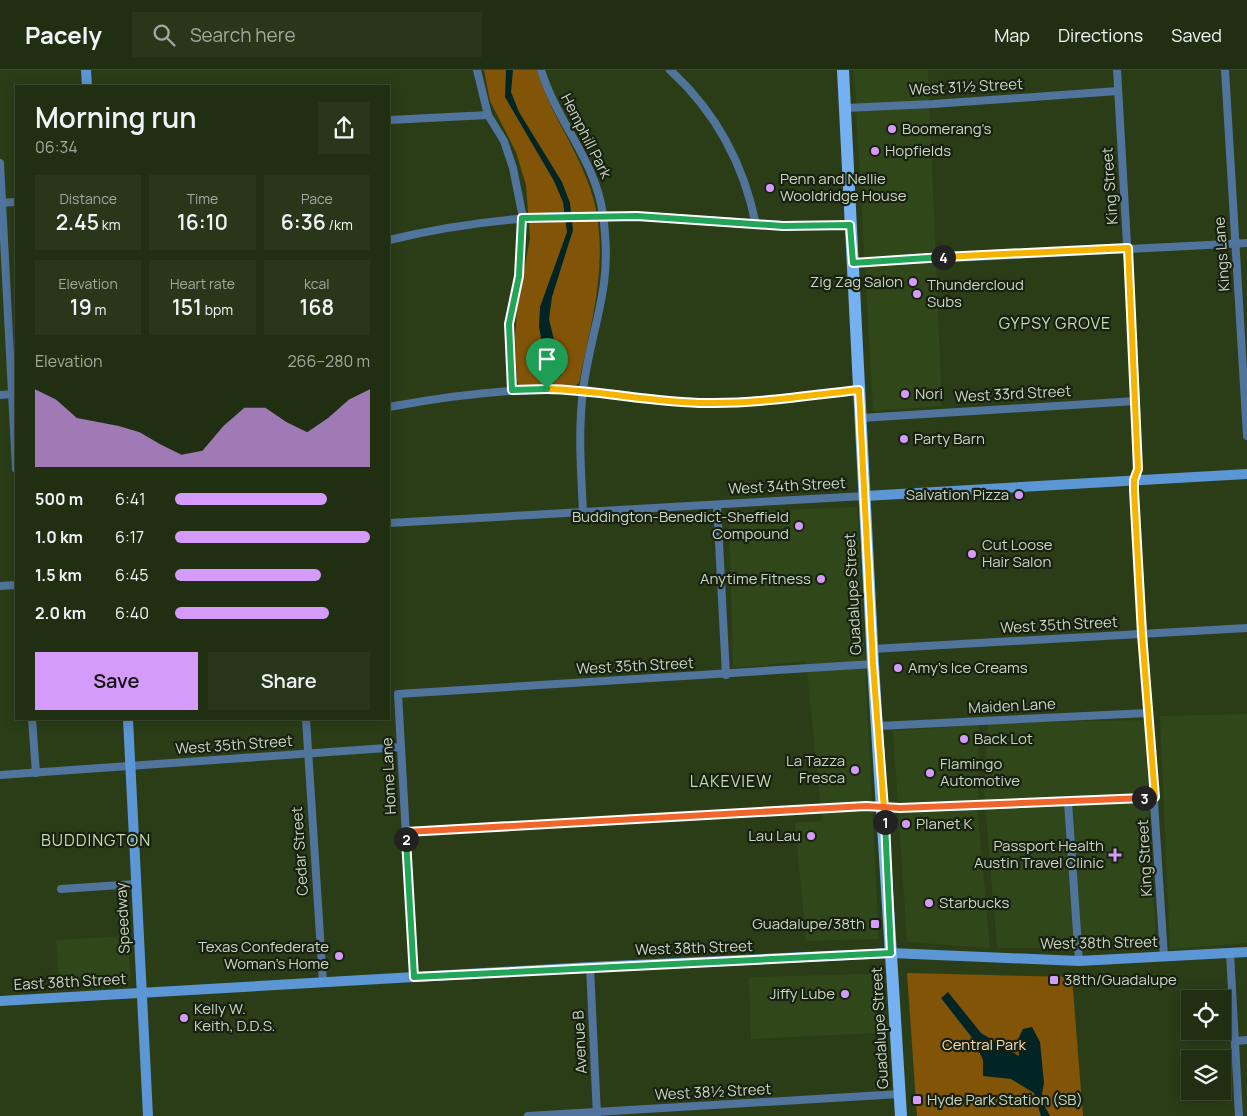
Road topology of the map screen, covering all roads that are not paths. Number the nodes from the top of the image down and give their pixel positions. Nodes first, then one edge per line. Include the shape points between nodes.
1 (86, 70) edge
2 (477, 70) edge
3 (541, 70) edge
4 (670, 70) edge
5 (843, 70) edge
6 (1117, 70) edge
7 (1225, 70) edge
8 (87, 85) edge
9 (1118, 91) junction
10 (845, 108) junction
11 (488, 115) junction
12 (390, 120) edge
13 (0, 163) edge
14 (15, 202) edge
15 (1, 203) edge
16 (603, 216) junction
17 (522, 218) junction
18 (756, 225) junction
19 (850, 225) junction
20 (390, 240) edge
21 (1236, 243) junction
22 (1247, 243) edge
23 (1128, 248) junction
24 (853, 263) junction
25 (512, 390) junction
26 (583, 390) junction
27 (859, 390) junction
28 (14, 394) edge
29 (0, 395) edge
30 (1136, 401) junction
31 (390, 407) edge
32 (861, 418) junction
33 (15, 432) edge
34 (1247, 436) edge
35 (1247, 474) edge
36 (1134, 480) junction
37 (865, 496) junction
38 (717, 504) junction
39 (583, 512) junction
40 (390, 523) edge
41 (15, 585) edge
42 (0, 586) edge
43 (1247, 628) edge
44 (1142, 634) junction
45 (872, 648) junction
46 (873, 664) junction
47 (726, 674) junction
48 (398, 694) joint
49 (1148, 713) junction
50 (32, 720) edge
51 (128, 720) edge
52 (306, 720) edge
53 (878, 726) junction
54 (401, 747) junction
55 (308, 753) junction
56 (130, 767) junction
57 (36, 773) junction
58 (0, 775) edge
59 (1155, 797) junction
60 (1068, 802) junction
61 (884, 808) junction
62 (406, 832) junction
63 (136, 884) junction
64 (61, 889) dead end
65 (1247, 952) edge
66 (891, 953) junction
67 (1230, 953) junction
68 (1164, 958) junction
69 (1079, 961) junction
70 (590, 967) junction
71 (414, 977) junction
72 (323, 982) junction
73 (142, 993) junction
74 (0, 1001) edge
75 (1247, 1040) edge
76 (1235, 1041) junction
77 (900, 1094) junction
78 (597, 1114) edge
79 (148, 1116) edge
80 (528, 1116) edge
81 (901, 1116) edge
82 (1239, 1116) edge

1 - 8 street
2 - 11 street
3 - 16 street, Hemphill Park via 551,100 590,170
4 - 18 street via 704,106 734,154
5 - 10 main road, Guadalupe Street
6 - 9 street, King Street
7 - 21 street, Kings Lane
9 - 10 street, West 31½ Street
9 - 23 street, King Street
10 - 19 main road, Guadalupe Street
11 - 12 street
11 - 17 street via 504,141 513,168
13 - 15 street
14 - 15 street
15 - 28 street
16 - 17 street
16 - 18 street
16 - 26 street, Hemphill Park via 604,283
17 - 20 street via 453,226
17 - 25 street via 519,276 509,324
18 - 19 street
19 - 24 main road, Guadalupe Street
21 - 22 street
21 - 23 street
21 - 34 street, Kings Lane
23 - 24 street
23 - 30 street, King Street
24 - 27 main road, Guadalupe Street
25 - 26 street
25 - 31 street via 456,395
26 - 27 street via 708,403
26 - 39 street, Hemphill Park via 580,437
27 - 32 main road, Guadalupe Street
28 - 29 street
28 - 33 street
30 - 32 street, West 33rd Street
30 - 36 street, King Street via 1138,469
32 - 37 main road, Guadalupe Street
35 - 36 street, West 34th Street
36 - 37 street, West 34th Street
36 - 44 street, King Street
37 - 38 street, West 34th Street
37 - 45 main road, Guadalupe Street
38 - 39 street, West 34th Street
38 - 47 street
39 - 40 street, West 34th Street
41 - 42 street
43 - 44 street, West 35th Street
44 - 45 street, West 35th Street
44 - 49 street, King Street
45 - 46 main road, Guadalupe Street
46 - 47 street, West 35th Street
46 - 53 main road, Guadalupe Street
47 - 48 street, West 35th Street
48 - 54 street, Home Lane
49 - 53 street, Maiden Lane
49 - 59 street, King Street
50 - 57 street
51 - 56 street, Speedway
52 - 55 street, Cedar Street
53 - 61 main road, Guadalupe Street
54 - 55 street, West 35th Street
54 - 62 street, Home Lane
55 - 56 street, West 35th Street
55 - 72 street, Cedar Street
56 - 57 street, West 35th Street
56 - 63 street, Speedway
57 - 58 street, West 35th Street
59 - 60 street
59 - 68 street, King Street
60 - 61 street
60 - 69 street
61 - 62 street via 866,806
61 - 66 main road, Guadalupe Street
62 - 71 street, Home Lane
63 - 64 street
63 - 73 street, Speedway
65 - 67 street, West 38th Street
66 - 69 street, West 38th Street
66 - 70 street, West 38th Street
66 - 77 main road, Guadalupe Street
67 - 68 street, West 38th Street
67 - 76 street
68 - 69 street, West 38th Street
70 - 71 street, West 38th Street
70 - 78 street, Avenue B
71 - 72 street, West 38th Street
72 - 73 street, West 38th Street
73 - 74 street, East 38th Street
73 - 79 street, Speedway
75 - 76 street
76 - 82 street
77 - 78 street, West 38½ Street
77 - 81 main road, Guadalupe Street
78 - 80 street, West 38½ Street

